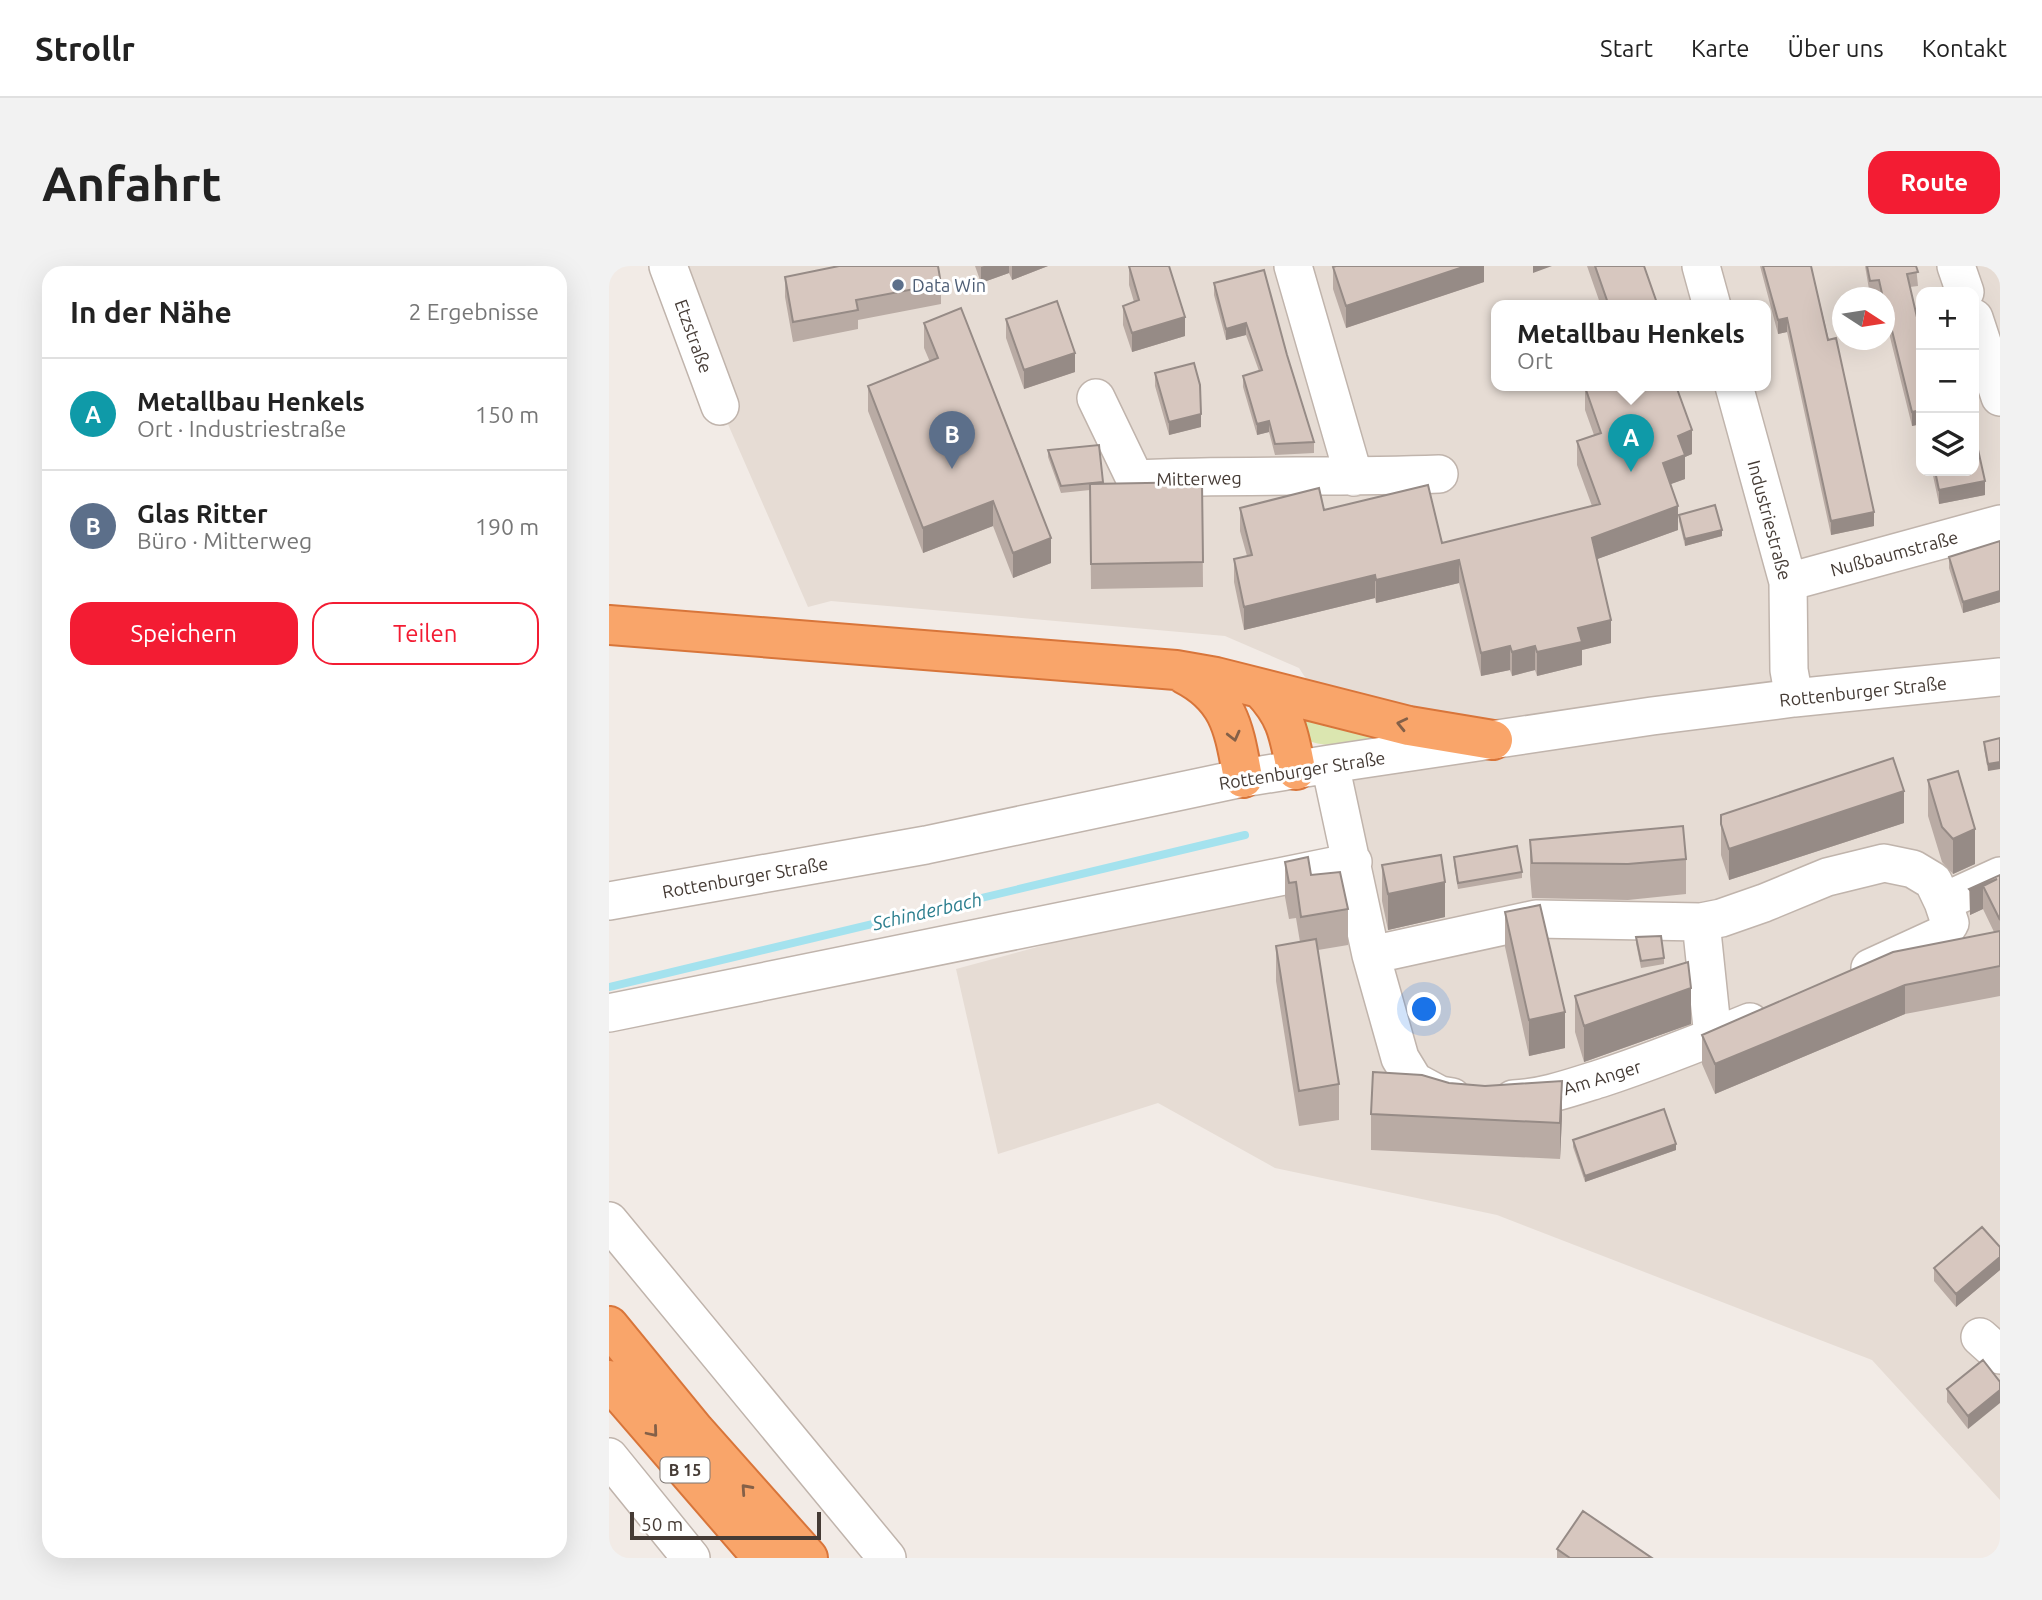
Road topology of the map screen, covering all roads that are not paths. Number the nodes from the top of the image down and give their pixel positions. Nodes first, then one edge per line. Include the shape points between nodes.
1 (669, 266) edge
2 (1293, 266) edge
3 (1701, 266) edge
4 (1956, 266) edge
5 (1963, 287) edge
6 (1710, 300) edge
7 (1979, 333) edge
8 (1735, 391) edge
9 (2000, 397) edge
10 (1096, 398) dead end
11 (720, 406) dead end
12 (1439, 474) dead end
13 (1354, 478) junction
14 (2000, 524) edge
15 (1788, 582) junction
16 (609, 625) edge
17 (1176, 670) junction
18 (2000, 677) edge
19 (1262, 689) junction
20 (1794, 698) junction
21 (1493, 740) junction
22 (1313, 767) junction
23 (1243, 778) junction
24 (1353, 862) junction
25 (1995, 878) edge
26 (609, 901) edge
27 (1943, 902) junction
28 (1701, 922) junction
29 (1371, 955) junction
30 (1841, 982) edge
31 (1780, 1009) edge
32 (609, 1013) edge
33 (1713, 1037) junction
34 (609, 1221) edge
35 (609, 1326) edge
36 (609, 1380) edge
37 (609, 1457) edge
38 (691, 1558) edge
39 (763, 1558) edge
40 (808, 1558) edge
41 (887, 1558) edge

1 - 11 street, Etzstraße
2 - 13 street
3 - 6 street
4 - 5 street
7 - 9 street
8 - 15 street, Industriestraße
10 - 13 street, Mitterweg via 1135,479
12 - 13 street, Mitterweg
14 - 15 street, Nußbaumstraße
15 - 20 street, Industriestraße via 1789,670
16 - 17 highway
17 - 19 highway
17 -> 23 highway via 1199,682 1221,702 1234,729
18 - 20 street, Rottenburger Straße
21 -> 19 highway via 1409,726
19 - 22 highway
20 - 21 street, Rottenburger Straße
21 - 22 street, Rottenburger Straße
22 - 23 street, Rottenburger Straße
22 - 24 street, Am Anger
23 - 26 street, Rottenburger Straße via 926,845
24 - 29 street, Am Anger
24 - 32 street
25 - 27 street
27 - 28 street via 1933,881 1913,869 1884,863 1826,877 1753,907
27 - 30 street via 1950,923 1942,935
28 - 29 street via 1536,919
28 - 33 street
29 - 33 street, Am Anger via 1400,1058 1414,1081 1440,1095 1472,1100 1529,1098 1574,1087
31 - 33 street, Am Anger
34 - 41 street
40 -> 35 highway, B 15
36 -> 39 highway, B 15
37 - 38 street

